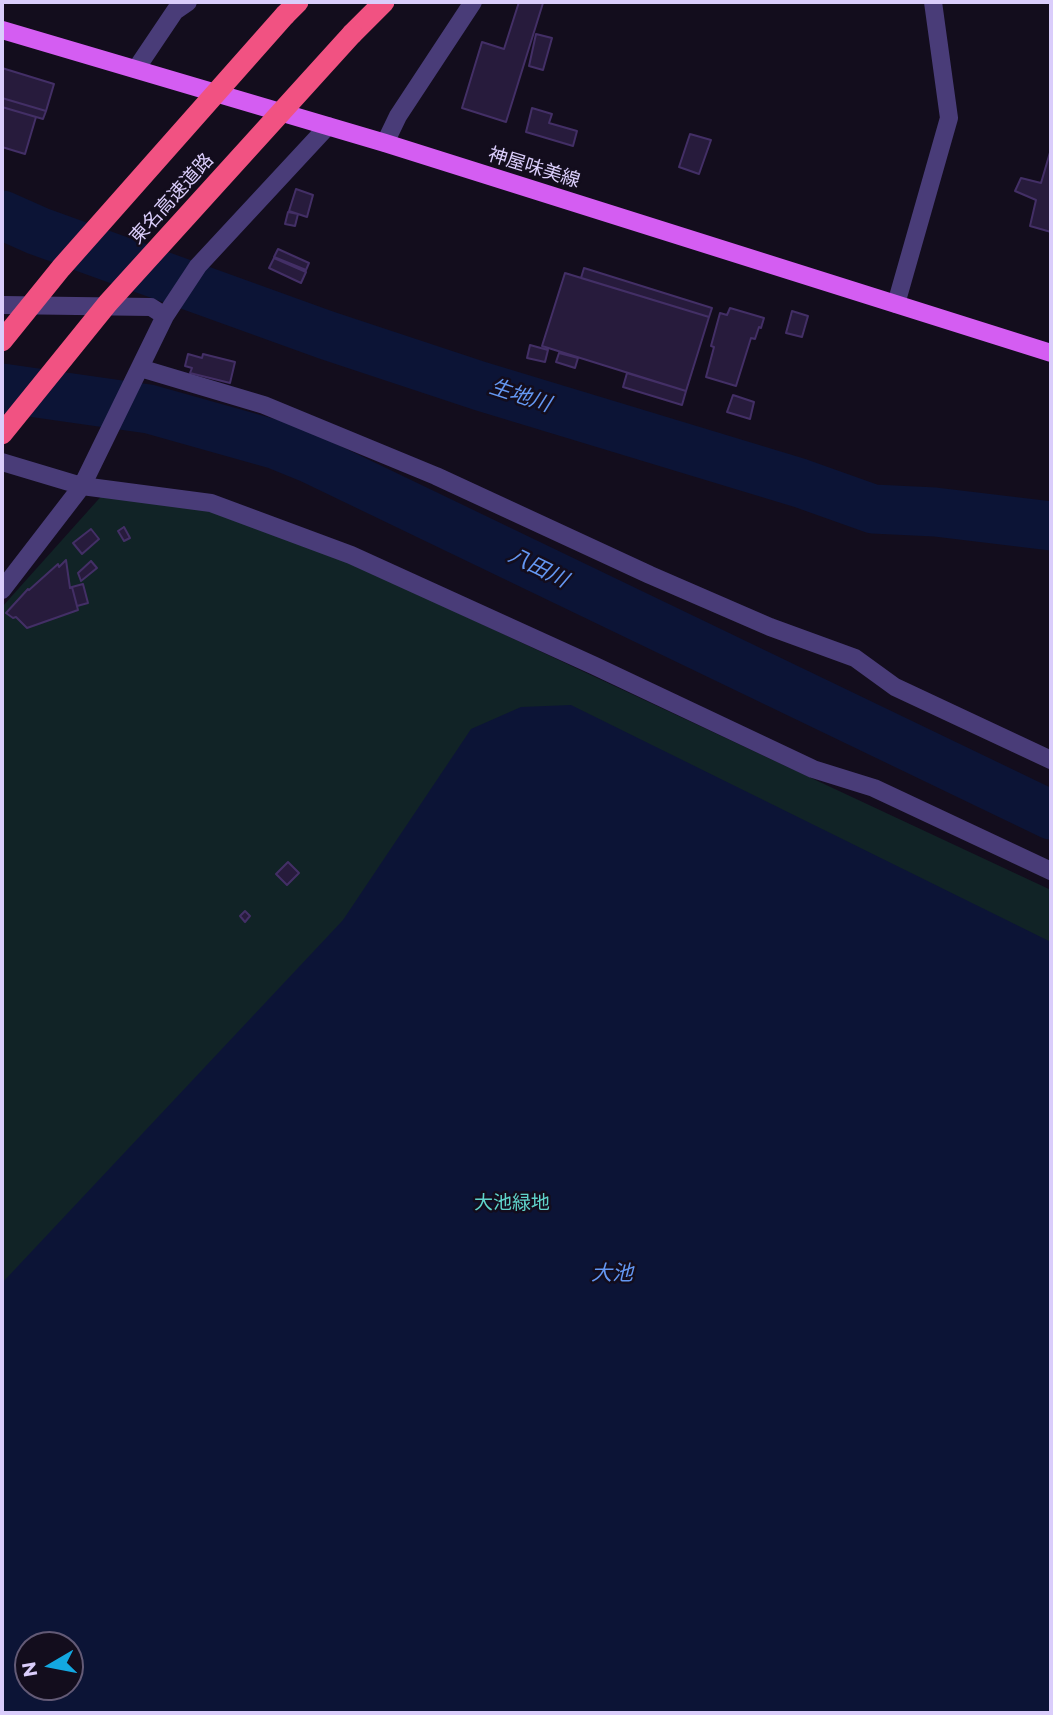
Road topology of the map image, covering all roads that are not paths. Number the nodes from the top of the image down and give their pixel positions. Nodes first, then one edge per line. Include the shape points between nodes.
1 (188, 2) edge
2 (384, 2) edge
3 (473, 2) edge
4 (933, 2) edge
5 (292, 8) edge
6 (2, 30) edge
7 (136, 69) junction
8 (328, 126) junction
9 (385, 143) junction
10 (896, 304) junction
11 (2, 305) edge
12 (165, 316) junction
13 (2, 341) edge
14 (1051, 353) edge
15 (140, 368) junction
16 (2, 435) edge
17 (2, 462) edge
18 (82, 486) junction
19 (2, 590) edge
20 (1051, 760) edge
21 (1051, 871) edge

1 - 7 street via 175,11
2 - 16 highway, 東名高速道路, bridge via 108,303
3 - 9 street
4 - 10 street via 949,118
5 - 13 highway, 東名高速道路, bridge
6 - 7 main road, 神屋味美線
7 - 8 main road, 神屋味美線
8 - 9 main road, 神屋味美線
8 - 12 street via 198,267
9 - 10 main road, 神屋味美線
10 - 14 main road, 神屋味美線
11 - 12 street via 151,307
12 - 15 street
15 - 18 street
15 - 20 street via 264,405 436,476 771,628 855,658 895,687
17 - 18 street
18 - 19 street
18 - 21 street via 211,503 351,555 813,769 874,788

